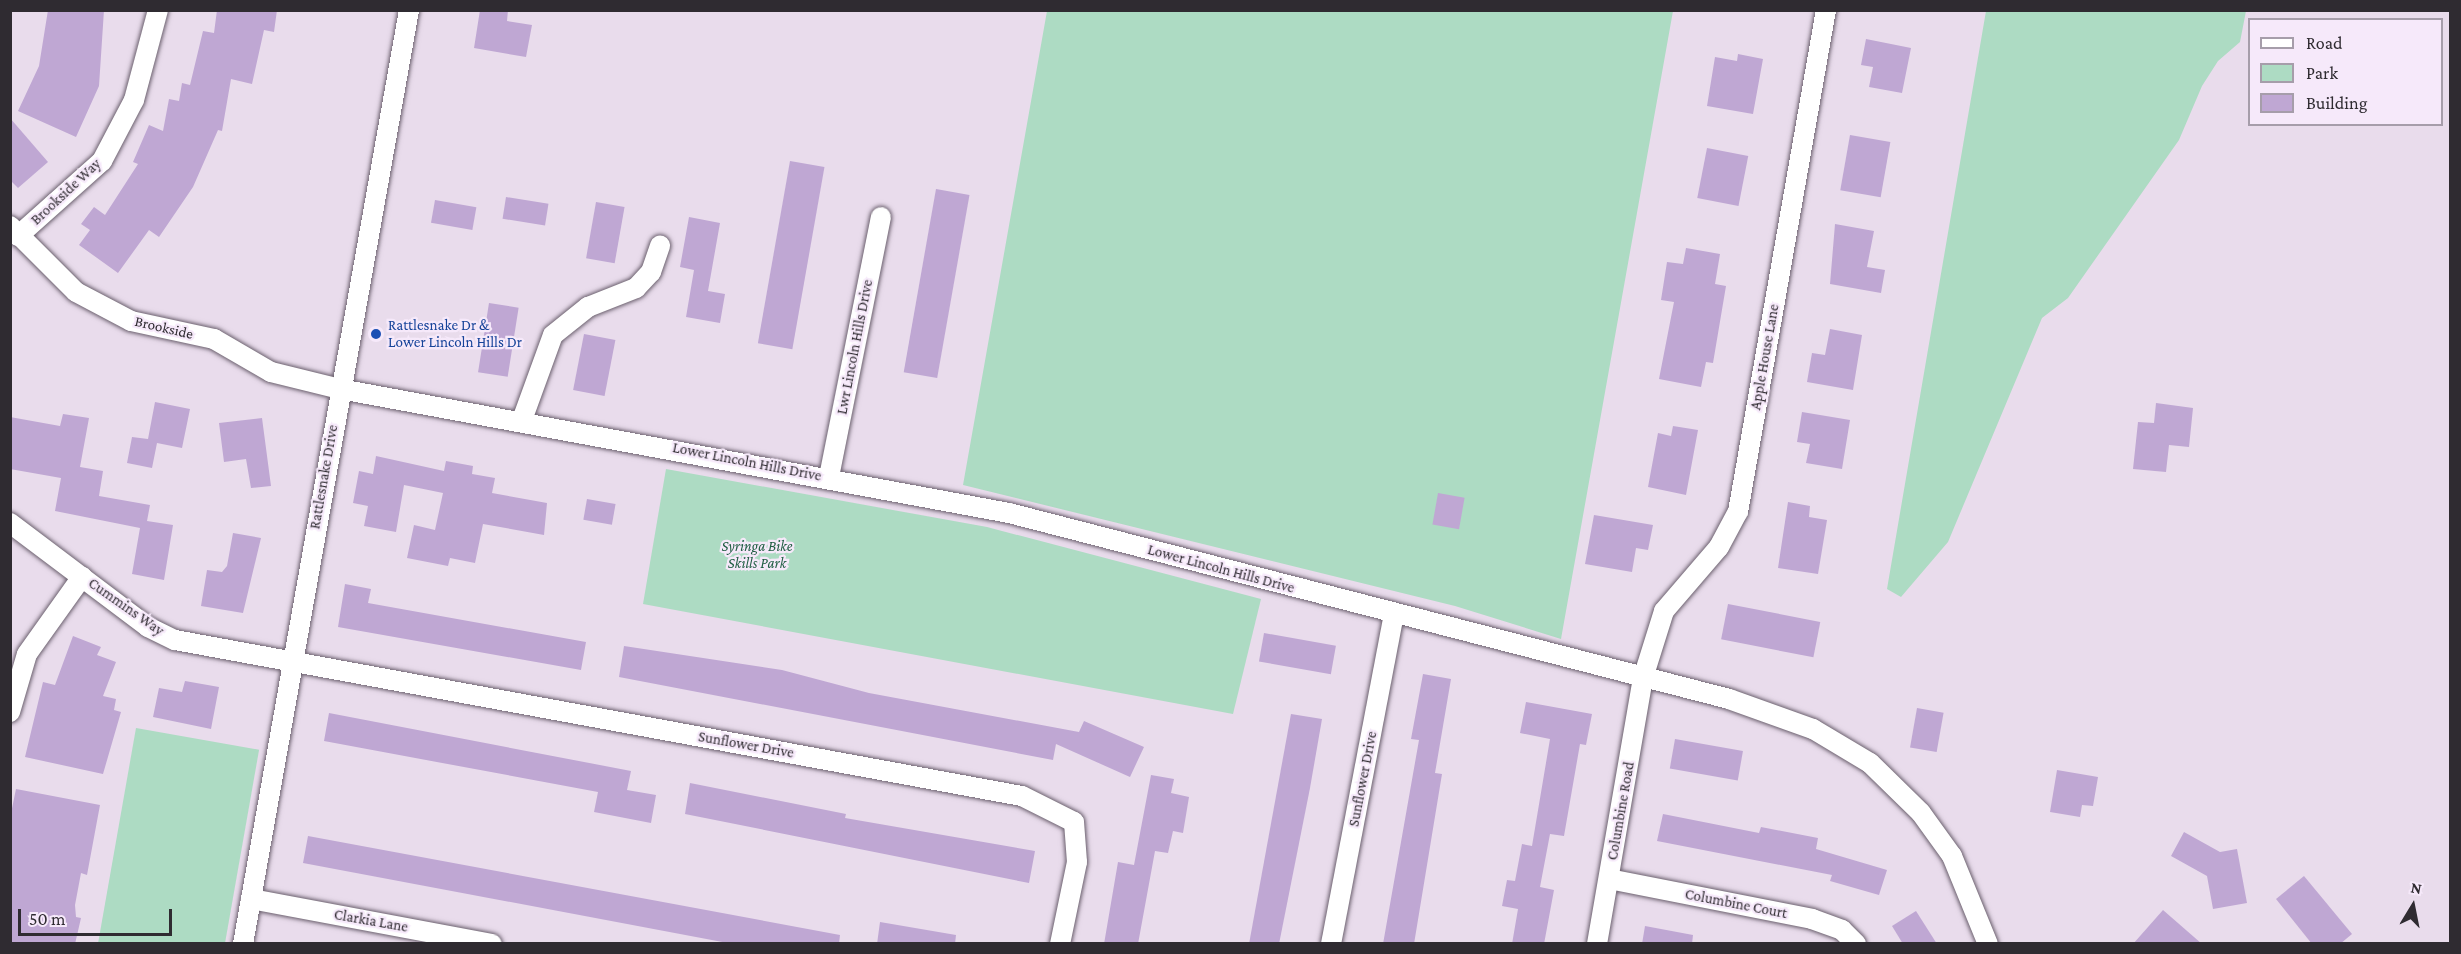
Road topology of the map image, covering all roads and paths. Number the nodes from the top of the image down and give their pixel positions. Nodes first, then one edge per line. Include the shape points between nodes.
1 (158, 10) edge
2 (409, 10) edge
3 (1826, 10) edge
4 (881, 217) dead end
5 (14, 231) edge
6 (660, 246) dead end
7 (340, 390) junction
8 (522, 420) junction
9 (829, 477) junction
10 (10, 523) edge
11 (82, 577) junction
12 (1394, 615) junction
13 (292, 662) junction
14 (1643, 678) junction
15 (10, 712) edge
16 (1609, 879) junction
17 (251, 899) junction
18 (243, 944) edge
19 (492, 944) edge
20 (1060, 944) edge
21 (1331, 944) edge
22 (1597, 944) edge
23 (1856, 944) edge
24 (1988, 944) edge

1 - 5 street, Brookside Way via 134,100 102,160
2 - 7 street, Rattlesnake Drive
3 - 14 street, Apple House Lane via 1738,512 1719,547 1664,611
4 - 9 street, Lwr Lincoln Hills Drive
5 - 7 street, Brookside via 76,291 131,321 214,339 271,372
6 - 8 street via 651,272 636,288 588,307 554,335
7 - 8 street, Lower Lincoln Hills Drive
7 - 13 street, Rattlesnake Drive
8 - 9 street, Lower Lincoln Hills Drive
9 - 12 street, Lower Lincoln Hills Drive via 1010,513
10 - 11 street, Cummins Way
11 - 13 street, Cummins Way via 175,640
11 - 15 street via 27,654
12 - 14 street, Lower Lincoln Hills Drive
12 - 21 street, Sunflower Drive
13 - 17 street, Rattlesnake Drive
13 - 20 street, Sunflower Drive via 1022,796 1074,822 1077,862
14 - 16 street, Columbine Road
14 - 24 street, Lower Lincoln Hills Drive via 1729,699 1813,729 1870,763 1921,813 1952,856
16 - 22 street, Columbine Road
16 - 23 street, Columbine Court via 1812,919 1842,930
17 - 18 street, Rattlesnake Drive
17 - 19 street, Clarkia Lane

